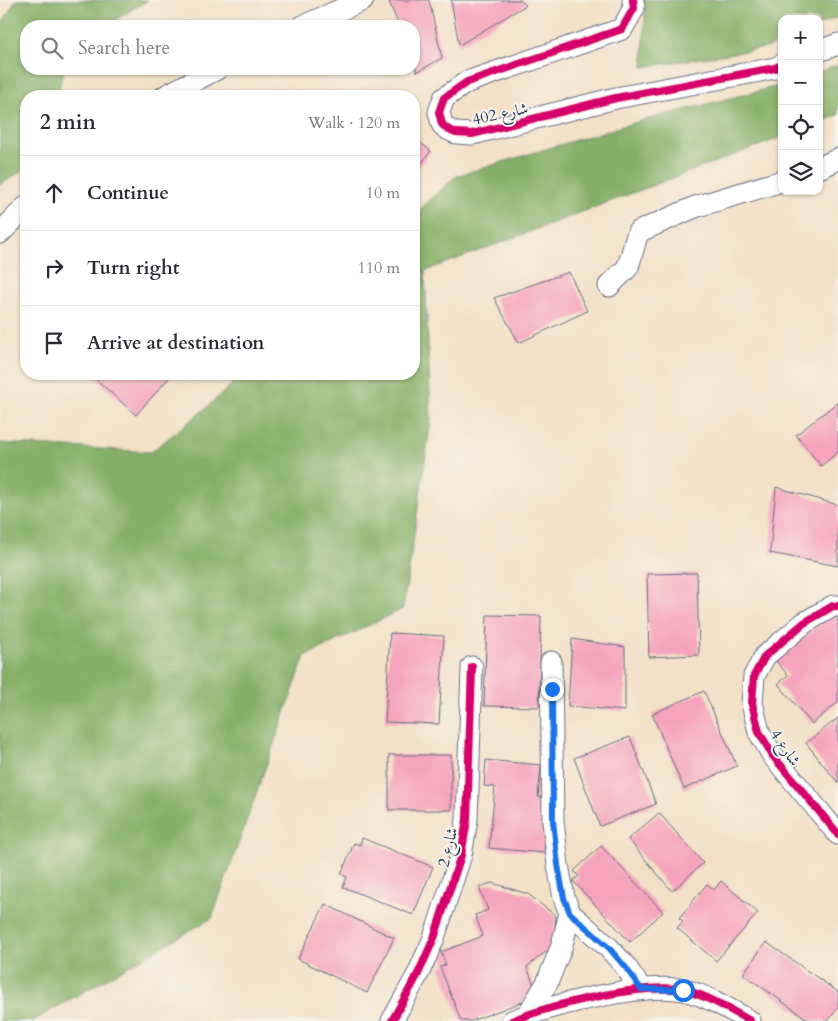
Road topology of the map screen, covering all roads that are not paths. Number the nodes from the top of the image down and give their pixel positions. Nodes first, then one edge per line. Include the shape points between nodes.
1 (362, 0) edge
2 (633, 0) edge
3 (317, 20) edge
4 (838, 44) edge
5 (823, 50) edge
6 (778, 66) edge
7 (204, 75) edge
8 (209, 75) edge
9 (176, 90) edge
10 (204, 90) edge
11 (838, 160) edge
12 (823, 166) edge
13 (778, 182) edge
14 (20, 213) edge
15 (0, 233) edge
16 (608, 286) dead end
17 (838, 606) edge
18 (551, 662) dead end
19 (472, 667) dead end
20 (838, 834) edge
21 (570, 913) junction
22 (641, 989) junction
23 (520, 1018) edge
24 (392, 1021) edge
25 (750, 1021) edge

1 - 3 street
2 - 6 street, شارع 402 via 634,8 622,29 467,82 444,98 439,112 442,124 456,133 472,134 616,98
4 - 5 street
7 - 9 street
8 - 10 street
11 - 12 street
13 - 16 street via 695,207 638,232 628,267
14 - 15 street
17 - 20 street, شارع 4 via 804,622 765,656 754,676 752,703 759,732 773,756
18 - 21 street via 553,821 561,884
19 - 24 street, شارع 2 via 467,820 461,855 434,938
21 - 22 street via 609,948
21 - 23 street via 554,966
22 - 23 street via 588,999
22 - 25 street via 683,990 709,998

